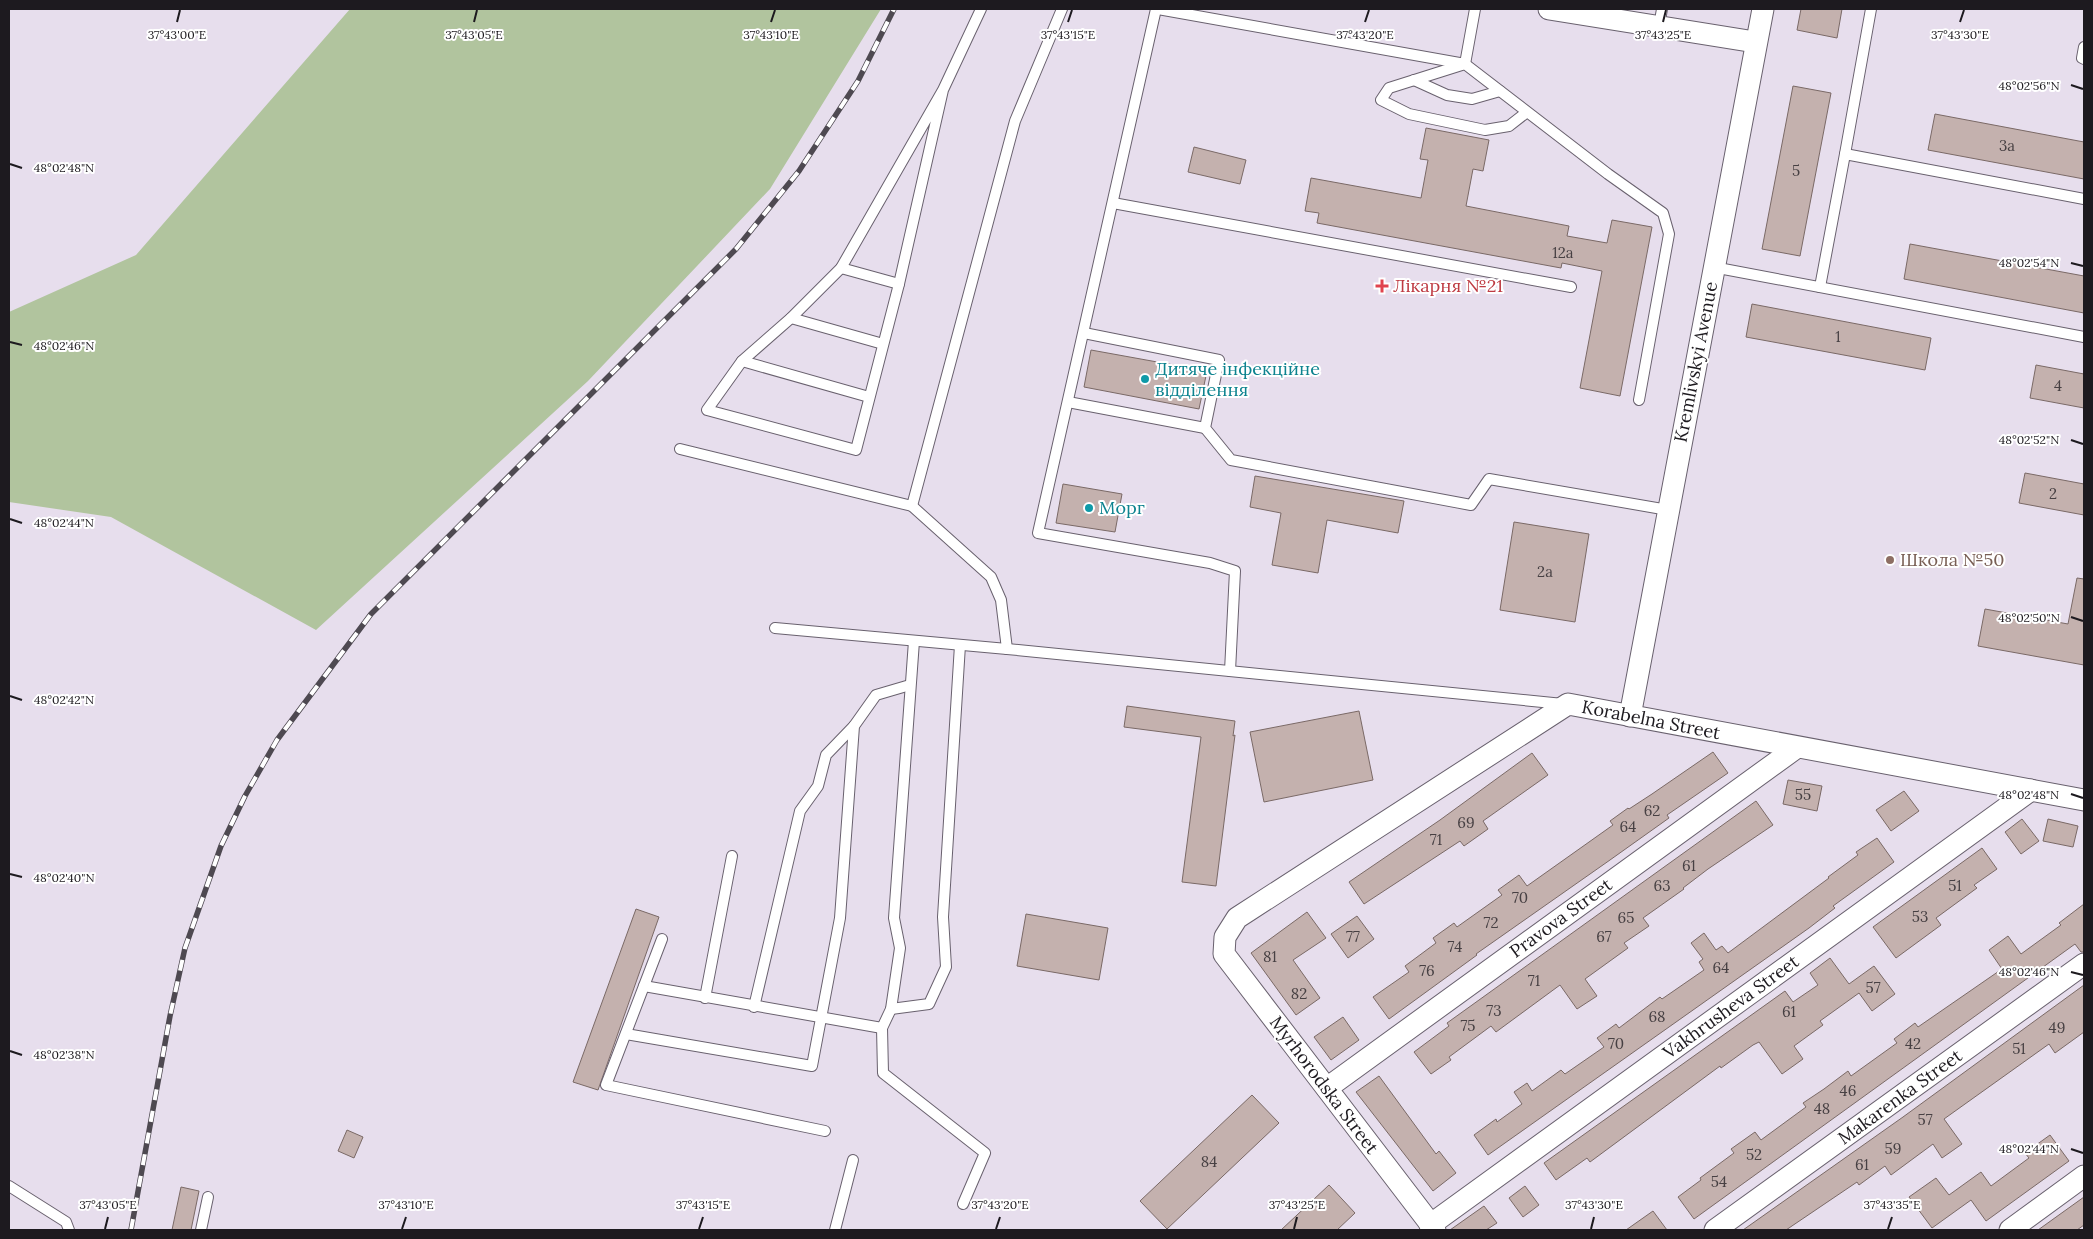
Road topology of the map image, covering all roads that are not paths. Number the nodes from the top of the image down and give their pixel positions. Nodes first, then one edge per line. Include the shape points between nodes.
1 (981, 9) edge
2 (1062, 9) edge
3 (1157, 9) edge
4 (1475, 9) edge
5 (1549, 9) edge
6 (1763, 9) edge
7 (1871, 9) edge
8 (1661, 17) edge
9 (1756, 42) junction
10 (2084, 47) edge
11 (2084, 59) edge
12 (1465, 64) junction
13 (1414, 80) junction
14 (943, 90) junction
15 (1500, 91) junction
16 (1527, 112) junction
17 (1844, 154) junction
18 (2084, 199) edge
19 (1112, 203) junction
20 (1714, 267) junction
21 (841, 268) junction
22 (899, 284) junction
23 (1571, 287) dead end
24 (1820, 287) junction
25 (791, 318) junction
26 (1084, 333) junction
27 (2084, 337) edge
28 (883, 344) junction
29 (742, 361) junction
30 (869, 397) junction
31 (1639, 400) dead end
32 (1068, 402) junction
33 (1205, 428) junction
34 (680, 449) dead end
35 (912, 506) junction
36 (1668, 510) junction
37 (775, 628) dead end
38 (914, 641) junction
39 (960, 645) junction
40 (1007, 649) junction
41 (1230, 671) junction
42 (910, 685) junction
43 (1568, 704) junction
44 (1630, 716) junction
45 (854, 726) junction
46 (1796, 748) junction
47 (2031, 790) junction
48 (2084, 800) edge
49 (732, 856) dead end
50 (1225, 937) joint
51 (662, 939) dead end
52 (2084, 964) edge
53 (644, 986) junction
54 (705, 998) junction
55 (754, 1007) junction
56 (891, 1009) junction
57 (820, 1018) junction
58 (882, 1028) junction
59 (626, 1034) junction
60 (1327, 1088) junction
61 (825, 1131) dead end
62 (853, 1160) dead end
63 (2084, 1176) edge
64 (9, 1186) edge
65 (208, 1197) dead end
66 (963, 1204) dead end
67 (1432, 1227) edge
68 (69, 1230) edge
69 (201, 1230) edge
70 (835, 1230) edge
71 (1715, 1230) edge
72 (2010, 1230) edge

1 - 14 lane
2 - 35 lane via 1015,121
3 - 12 lane
3 - 19 lane
4 - 12 lane
5 - 8 street
6 - 9 street, Kremlivskyi Avenue
7 - 17 lane
8 - 9 street
9 - 20 street, Kremlivskyi Avenue
10 - 11 lane
12 - 13 lane
12 - 15 lane
13 - 15 lane via 1447,95 1472,99
13 - 16 lane via 1388,88 1381,100 1409,114 1485,130 1509,126
14 - 21 lane
14 - 22 lane
15 - 16 lane
16 - 31 lane via 1664,213 1669,234
17 - 18 lane
17 - 24 lane
19 - 23 lane
19 - 26 lane
20 - 24 lane
20 - 36 street, Kremlivskyi Avenue
21 - 22 lane
21 - 25 lane
22 - 28 lane
24 - 27 lane
25 - 28 lane
25 - 29 lane
26 - 32 lane
26 - 33 lane via 1219,360
28 - 30 lane
29 - 30 lane
29 - 30 lane via 707,410 856,450
32 - 33 lane
32 - 41 lane via 1038,534 1210,563 1235,571
33 - 36 lane via 1231,460 1471,505 1490,479
34 - 35 lane
35 - 40 lane via 991,577 1001,600
36 - 44 street, Kremlivskyi Avenue
37 - 38 lane
38 - 39 lane
38 - 42 lane
39 - 40 lane
39 - 56 lane via 944,917 946,967 929,1004
40 - 41 lane
41 - 43 lane
42 - 45 lane via 876,695
42 - 56 lane via 894,918 900,948
43 - 44 street, Korabelna Street
43 - 50 street, Korabelna Street via 1237,918
44 - 46 street, Korabelna Street
45 - 55 lane via 826,755 818,786 800,810
45 - 57 lane via 840,918
46 - 47 street, Korabelna Street
46 - 60 street, Pravova Street
47 - 48 street, Korabelna Street
47 - 67 street, Vakhrusheva Street
49 - 54 lane
50 - 60 street, Myrhorodska Street via 1224,954
51 - 53 lane
52 - 71 street, Makarenka Street
53 - 54 lane
53 - 59 lane
54 - 55 lane
55 - 57 lane
56 - 58 lane
57 - 58 lane
57 - 59 lane via 812,1066
58 - 66 lane via 883,1073 985,1153
59 - 61 lane via 606,1086
60 - 67 street, Myrhorodska Street
62 - 70 lane
63 - 72 street
64 - 68 lane via 66,1222
65 - 69 lane

